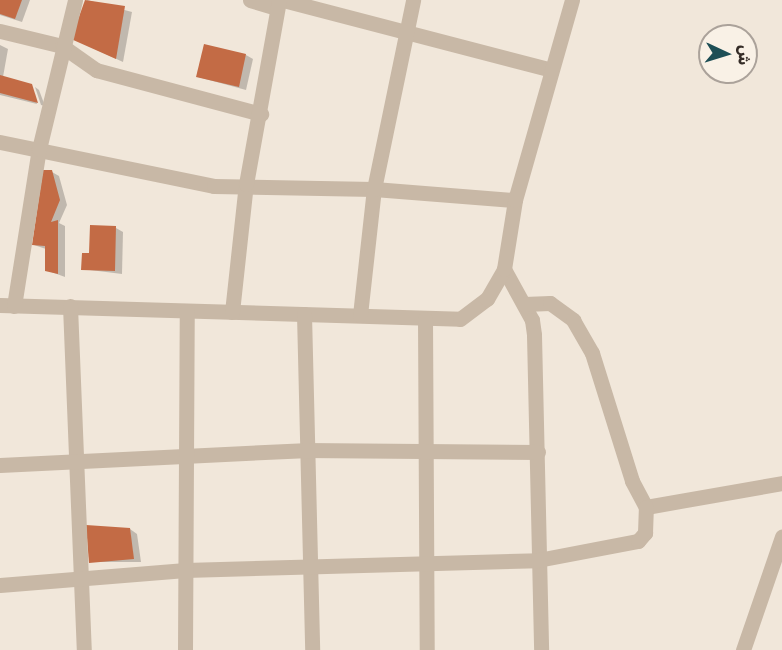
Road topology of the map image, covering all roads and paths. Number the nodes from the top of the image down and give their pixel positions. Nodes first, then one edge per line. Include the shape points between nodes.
1 (75, 0) edge
2 (250, 0) edge
3 (413, 0) edge
4 (572, 0) edge
5 (280, 3) edge
6 (0, 31) edge
7 (404, 35) junction
8 (62, 46) junction
9 (551, 70) junction
10 (261, 114) junction
11 (0, 142) edge
12 (39, 148) junction
13 (246, 184) junction
14 (374, 189) junction
15 (515, 200) junction
16 (504, 269) junction
17 (524, 304) junction
18 (7, 305) edge
19 (70, 306) junction
20 (187, 311) junction
21 (232, 312) junction
22 (304, 315) junction
23 (360, 315) junction
24 (425, 319) junction
25 (304, 450) junction
26 (538, 452) junction
27 (424, 454) junction
28 (183, 457) junction
29 (73, 463) junction
30 (0, 465) edge
31 (782, 483) edge
32 (646, 507) junction
33 (782, 537) edge
34 (538, 560) junction
35 (426, 562) junction
36 (308, 566) junction
37 (185, 570) junction
38 (82, 579) junction
39 (0, 585) edge
40 (84, 650) edge
41 (185, 650) edge
42 (312, 650) edge
43 (427, 650) edge
44 (541, 650) edge
45 (743, 650) edge

1 - 8 street
2 - 5 street
3 - 7 street
4 - 9 street
5 - 7 street
5 - 10 street
6 - 8 street
7 - 9 street
7 - 14 street
8 - 10 street via 96,70
8 - 12 street
9 - 15 street
10 - 13 street
11 - 12 street
12 - 13 street via 134,174 214,186
12 - 18 street
13 - 14 street
13 - 21 street
14 - 15 street
14 - 23 street
15 - 16 street
16 - 17 street
16 - 24 street via 478,308 460,319
17 - 26 street via 534,335
17 - 32 street via 550,303 573,320 592,353 632,481
18 - 19 street
19 - 20 street
19 - 29 street
20 - 21 street
20 - 28 street
21 - 22 street
22 - 23 street
22 - 25 street
23 - 24 street
24 - 27 street
25 - 27 street
25 - 28 street
25 - 36 street
26 - 27 street
26 - 34 street
27 - 35 street
28 - 29 street
28 - 37 street
29 - 30 street
29 - 38 street
31 - 32 street
32 - 34 street via 645,533 638,541
33 - 45 street
34 - 35 street
34 - 44 street
35 - 36 street
35 - 43 street
36 - 37 street
36 - 42 street
37 - 38 street
37 - 41 street
38 - 39 street
38 - 40 street

